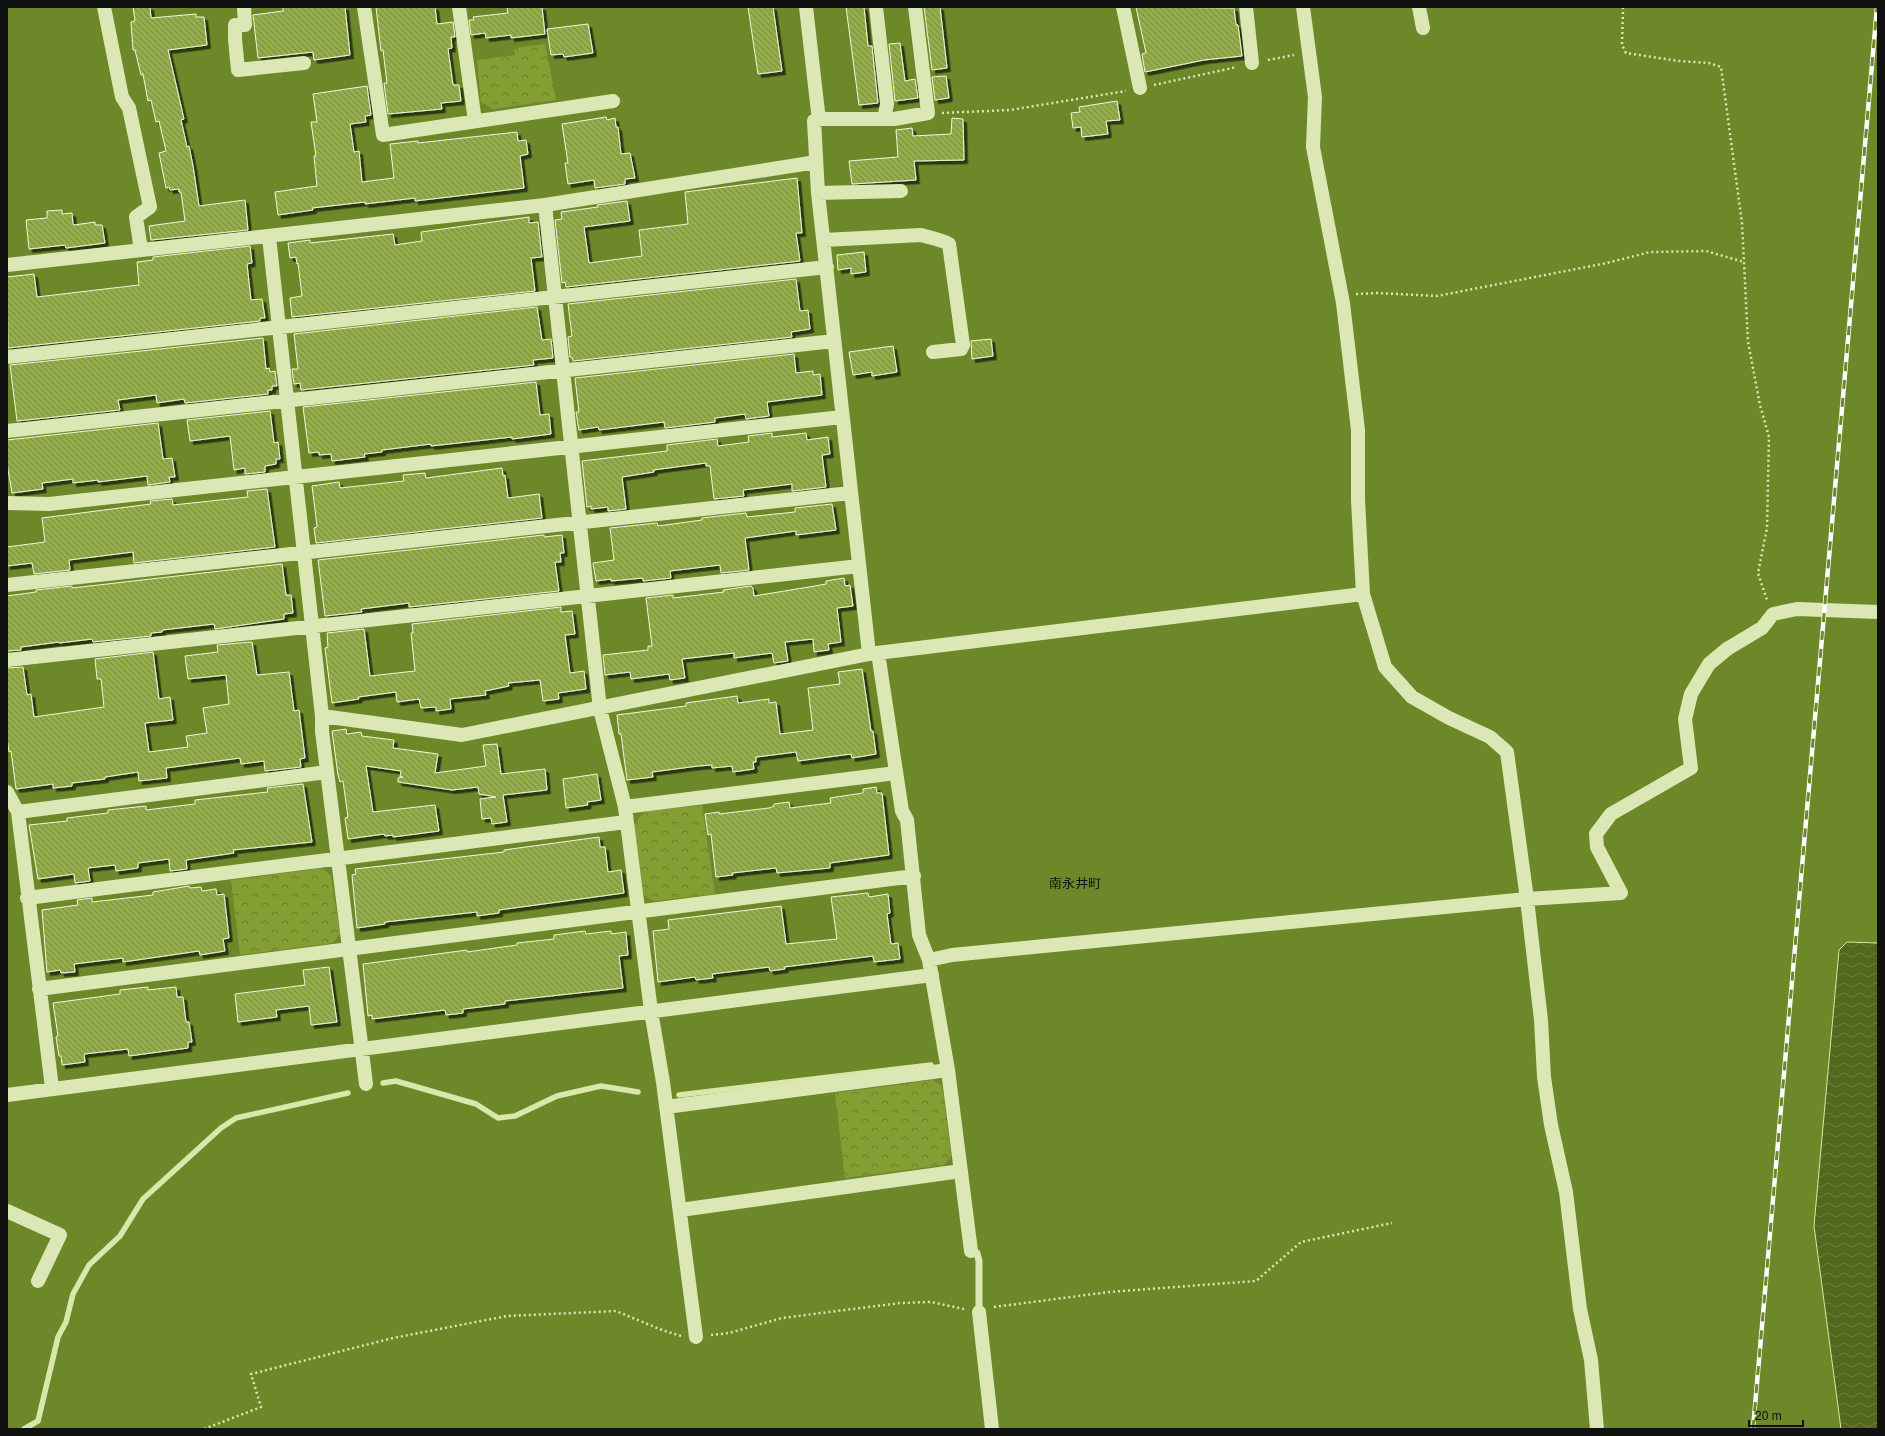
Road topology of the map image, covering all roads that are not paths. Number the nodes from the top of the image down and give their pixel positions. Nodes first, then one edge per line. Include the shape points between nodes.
1 (104, 7) edge
2 (244, 7) edge
3 (364, 7) edge
4 (460, 7) edge
5 (806, 7) edge
6 (876, 7) edge
7 (915, 7) edge
8 (1123, 7) edge
9 (1246, 7) edge
10 (1303, 7) edge
11 (1419, 7) edge
12 (1423, 28) dead end
13 (304, 63) dead end
14 (1252, 64) road end
15 (1140, 88) road end
16 (613, 101) dead end
17 (821, 119) junction
18 (884, 119) junction
19 (475, 121) junction
20 (816, 162) junction
21 (901, 191) dead end
22 (818, 193) junction
23 (545, 205) junction
24 (269, 237) junction
25 (824, 240) junction
26 (141, 250) junction
27 (7, 265) edge
28 (827, 267) junction
29 (554, 297) junction
30 (279, 328) junction
31 (834, 341) junction
32 (933, 352) dead end
33 (7, 357) edge
34 (563, 372) junction
35 (287, 401) junction
36 (842, 417) junction
37 (7, 431) edge
38 (570, 447) junction
39 (295, 476) junction
40 (850, 493) junction
41 (7, 503) edge
42 (578, 523) junction
43 (304, 553) junction
44 (859, 566) junction
45 (7, 585) edge
46 (1363, 594) junction
47 (587, 596) junction
48 (1878, 612) edge
49 (312, 626) junction
50 (874, 653) junction
51 (7, 660) edge
52 (600, 709) junction
53 (322, 716) junction
54 (327, 772) junction
55 (896, 773) junction
56 (7, 792) edge
57 (625, 807) junction
58 (18, 812) junction
59 (626, 822) junction
60 (338, 858) junction
61 (914, 876) junction
62 (27, 898) junction
63 (1527, 899) junction
64 (638, 913) junction
65 (350, 949) junction
66 (929, 960) junction
67 (932, 975) junction
68 (39, 989) junction
69 (651, 1011) junction
70 (362, 1048) junction
71 (948, 1070) junction
72 (366, 1084) dead end
73 (52, 1088) junction
74 (7, 1095) edge
75 (666, 1107) junction
76 (961, 1171) junction
77 (680, 1210) junction
78 (7, 1211) edge
79 (971, 1251) joint
80 (38, 1281) dead end
81 (978, 1310) joint
82 (696, 1337) road end
83 (992, 1429) edge
84 (1597, 1429) edge

1 - 26 street via 122,97 129,108 150,207 136,217
2 - 13 street via 245,25 235,25 238,70
3 - 19 street via 383,135
4 - 19 street
5 - 17 street via 818,112
6 - 18 street via 887,104
7 - 18 street via 928,113
8 - 15 street
9 - 14 street
10 - 46 street via 1315,97 1313,147 1341,295 1358,430 1358,500
11 - 12 street
16 - 19 street
17 - 18 street
17 - 20 street via 814,121
20 - 22 street
20 - 23 street
21 - 22 street
22 - 25 street
23 - 24 street
23 - 29 street
24 - 26 street
24 - 30 street
25 - 28 street
25 - 32 street via 921,235 938,238 949,244 962,344 961,349
26 - 27 street
28 - 29 street
28 - 31 street
29 - 30 street
29 - 34 street
30 - 33 street
30 - 35 street
31 - 34 street
31 - 36 street
34 - 35 street
34 - 38 street
35 - 37 street
35 - 39 street
36 - 38 street
36 - 40 street
38 - 39 street
38 - 42 street
39 - 41 street via 49,504
39 - 43 street
40 - 42 street
40 - 44 street
42 - 43 street
42 - 47 street
43 - 45 street
43 - 49 street
44 - 47 street
44 - 50 street
46 - 50 street
46 - 63 street via 1384,667 1412,697 1490,737 1507,752
47 - 49 street
47 - 52 street
48 - 63 street via 1797,609 1773,614 1762,628 1727,649 1709,664 1691,694 1685,719 1691,768 1611,814 1596,834 1597,847 1621,893
49 - 51 street
49 - 53 street
50 - 52 street
50 - 55 street
52 - 53 street via 462,735
52 - 57 street
53 - 54 street
54 - 58 street
54 - 60 street
55 - 57 street
55 - 61 street via 902,810 907,820
56 - 58 street
57 - 59 street
58 - 62 street
59 - 60 street
59 - 64 street
60 - 62 street
60 - 65 street
61 - 64 street
61 - 66 street via 920,935
62 - 68 street
63 - 66 street via 952,955
63 - 84 street via 1541,1020 1544,1077 1551,1125 1566,1192 1580,1309 1591,1360
64 - 65 street
64 - 69 street
65 - 68 street
65 - 70 street
66 - 67 street
67 - 69 street
67 - 71 street
68 - 73 street
69 - 70 street
69 - 75 street
70 - 72 street
70 - 73 street
71 - 75 street
71 - 76 street
73 - 74 street
75 - 77 street
76 - 77 street
76 - 79 street
77 - 82 street
78 - 80 street via 60,1235
79 - 81 lane via 977,1253 979,1260
81 - 83 street

